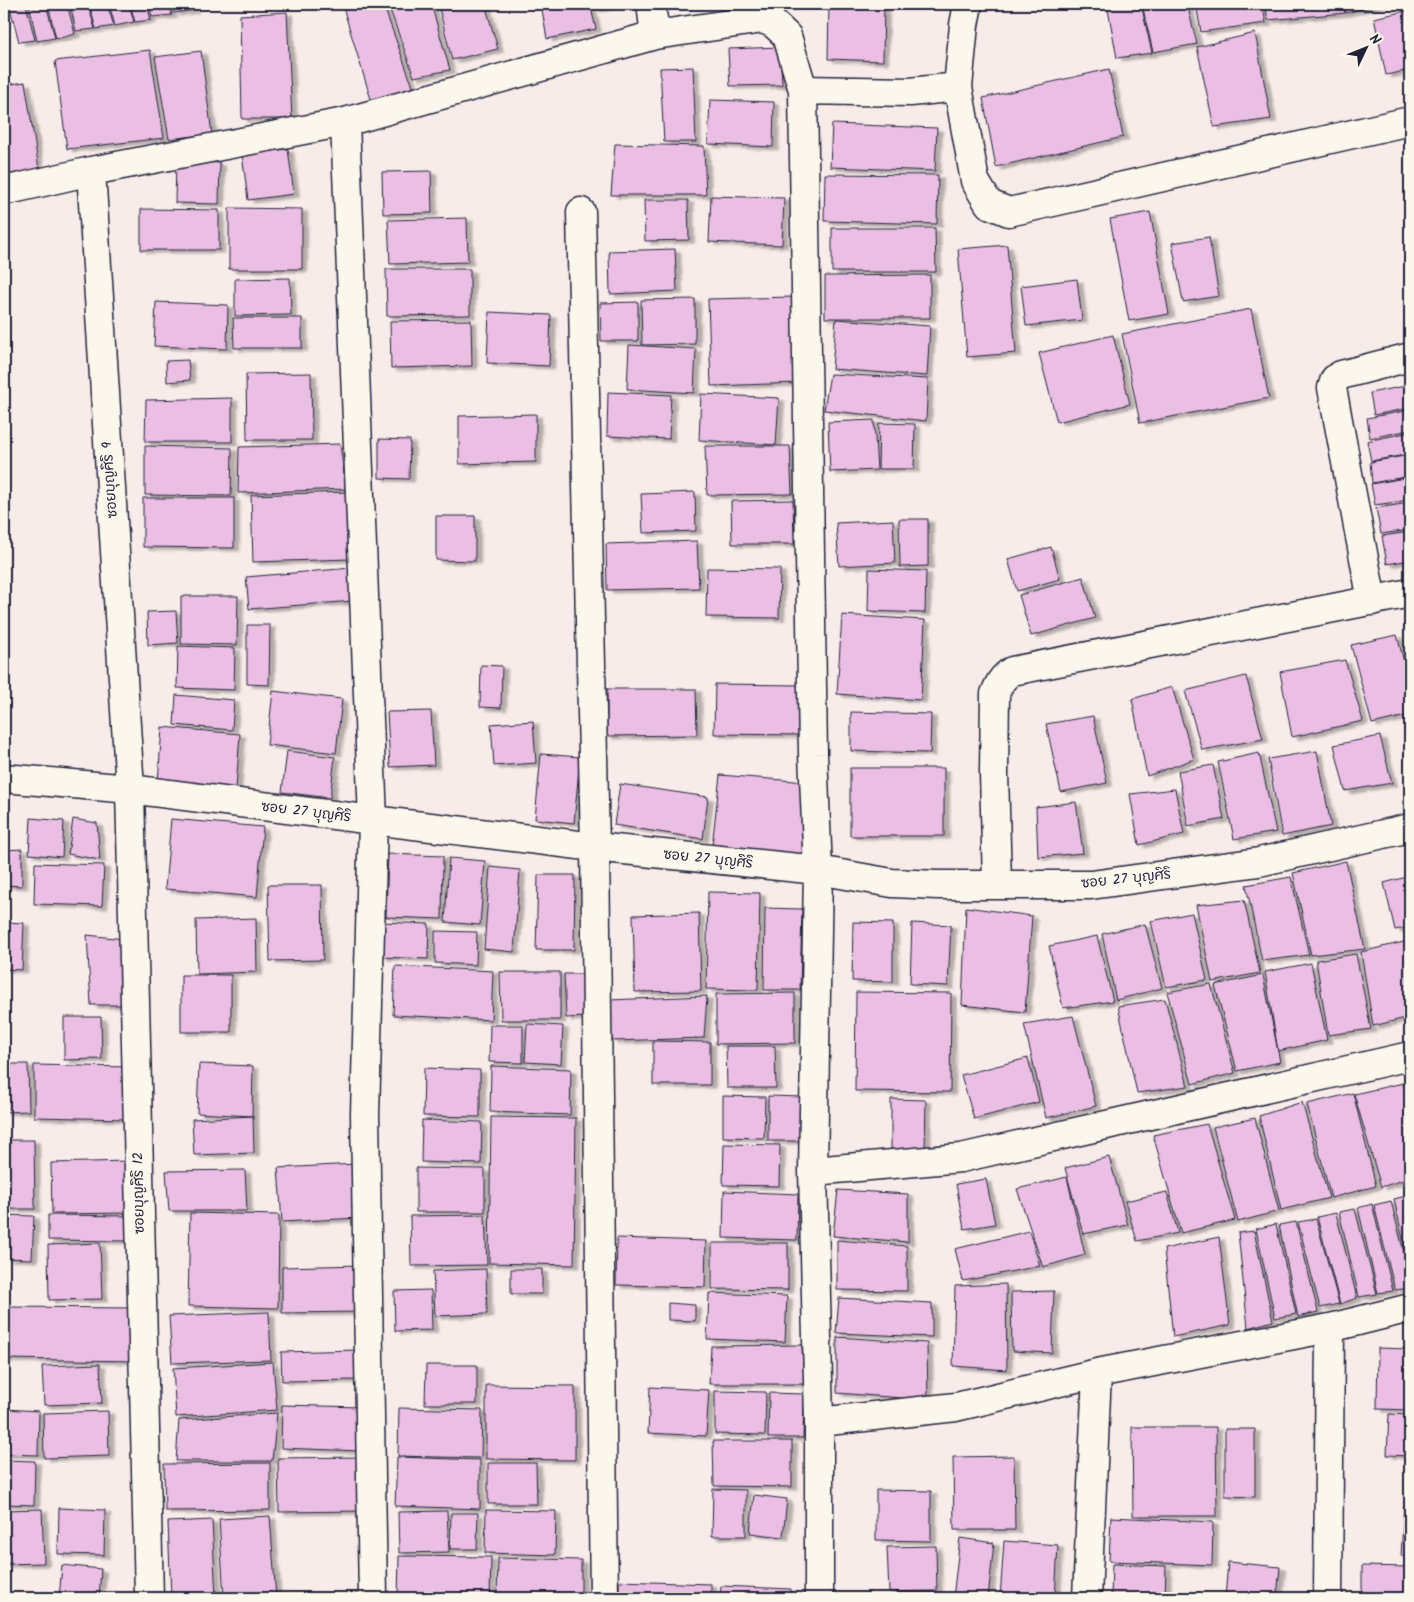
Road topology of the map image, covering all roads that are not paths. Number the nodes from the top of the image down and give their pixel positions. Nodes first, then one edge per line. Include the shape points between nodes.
1 (651, 4) edge
2 (968, 4) edge
3 (655, 35) junction
4 (958, 86) junction
5 (803, 90) junction
6 (1410, 121) edge
7 (345, 122) junction
8 (91, 171) junction
9 (4, 191) edge
10 (581, 212) dead end
11 (1410, 357) edge
12 (1410, 593) edge
13 (1372, 601) junction
14 (4, 778) edge
15 (130, 789) junction
16 (373, 820) junction
17 (1410, 828) edge
18 (594, 847) junction
19 (818, 870) junction
20 (997, 884) junction
21 (1410, 1056) edge
22 (814, 1171) junction
23 (1410, 1308) edge
24 (1330, 1328) junction
25 (1098, 1373) junction
26 (820, 1422) junction
27 (149, 1598) edge
28 (373, 1598) edge
29 (604, 1598) edge
30 (819, 1598) edge
31 (1087, 1598) edge
32 (1328, 1598) edge

1 - 3 street
2 - 4 street
3 - 5 street via 763,20 774,24 786,36
3 - 7 street
4 - 5 street via 910,92
4 - 6 street via 975,181 989,204 1009,212
5 - 19 street via 813,754
7 - 8 street
7 - 16 street
8 - 9 street
8 - 15 street, ซอยบุญศิริ 9
10 - 18 street
11 - 13 street via 1341,375 1335,379 1332,388
12 - 13 street
13 - 20 street via 1012,671 1005,675 995,694
14 - 15 street, ซอย 27 บุญศิริ
15 - 16 street, ซอย 27 บุญศิริ
15 - 27 street, ซอยบุญศิริ 12
16 - 18 street, ซอย 27 บุญศิริ
16 - 28 street via 365,1114
17 - 20 street, ซอย 27 บุญศิริ via 1259,862 1091,885
18 - 19 street, ซอย 27 บุญศิริ
18 - 29 street
19 - 20 street, ซอย 27 บุญศิริ via 892,883
19 - 22 street
21 - 22 street via 949,1159
22 - 26 street
23 - 24 street
24 - 25 street
24 - 32 street
25 - 26 street via 944,1408
25 - 31 street
26 - 30 street

